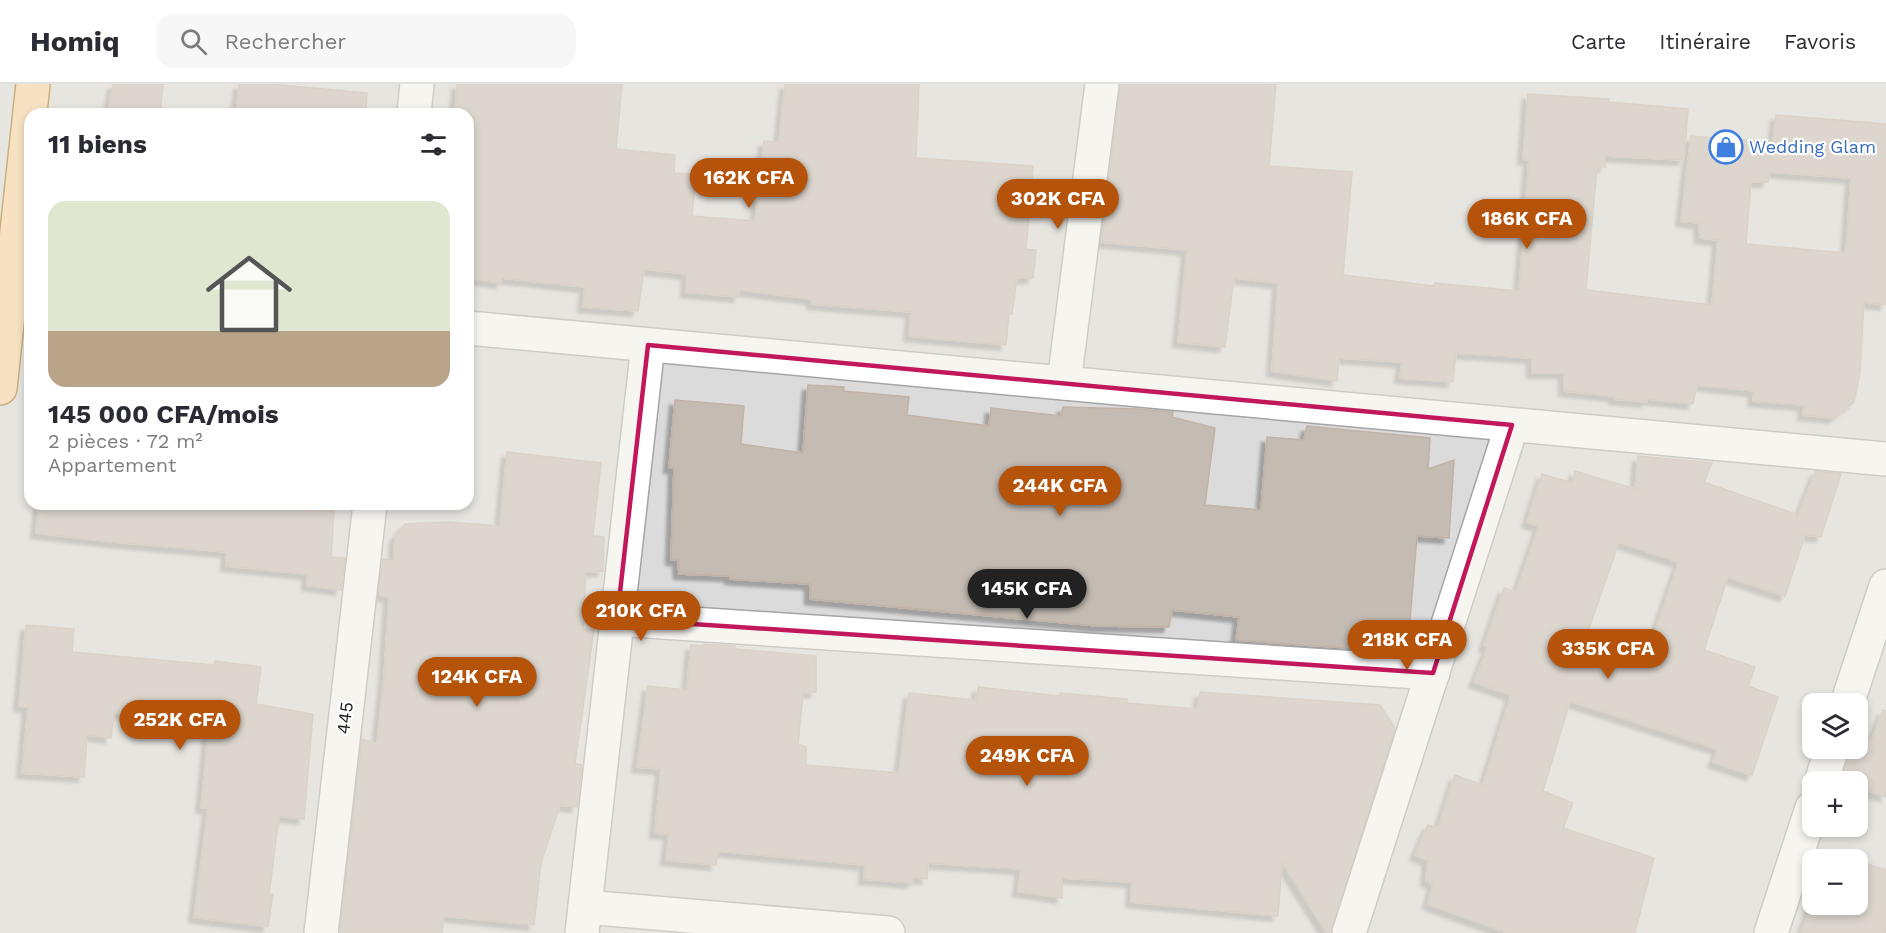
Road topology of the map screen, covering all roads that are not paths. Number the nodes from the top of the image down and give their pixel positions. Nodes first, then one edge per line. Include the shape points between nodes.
1 (33, 84) edge
2 (417, 84) edge
3 (1102, 84) edge
4 (30, 108) edge
5 (415, 108) edge
6 (24, 167) edge
7 (474, 329) edge
8 (648, 345) junction
9 (1064, 383) junction
10 (0, 388) edge
11 (1512, 424) junction
12 (1886, 459) edge
13 (369, 510) edge
14 (1886, 586) edge
15 (617, 619) junction
16 (1433, 673) junction
17 (1851, 693) edge
18 (1802, 837) edge
19 (584, 920) edge
20 (321, 933) edge
21 (888, 933) edge
22 (1349, 933) edge
23 (1771, 933) edge

1 - 4 main road
2 - 5 street
3 - 9 street
6 - 10 main road
7 - 8 street
8 - 9 street
8 - 15 street
9 - 11 street
11 - 12 street
11 - 16 street
13 - 20 street, 445
14 - 17 street
15 - 16 street
15 - 19 street
16 - 22 street
18 - 23 street
19 - 21 street

